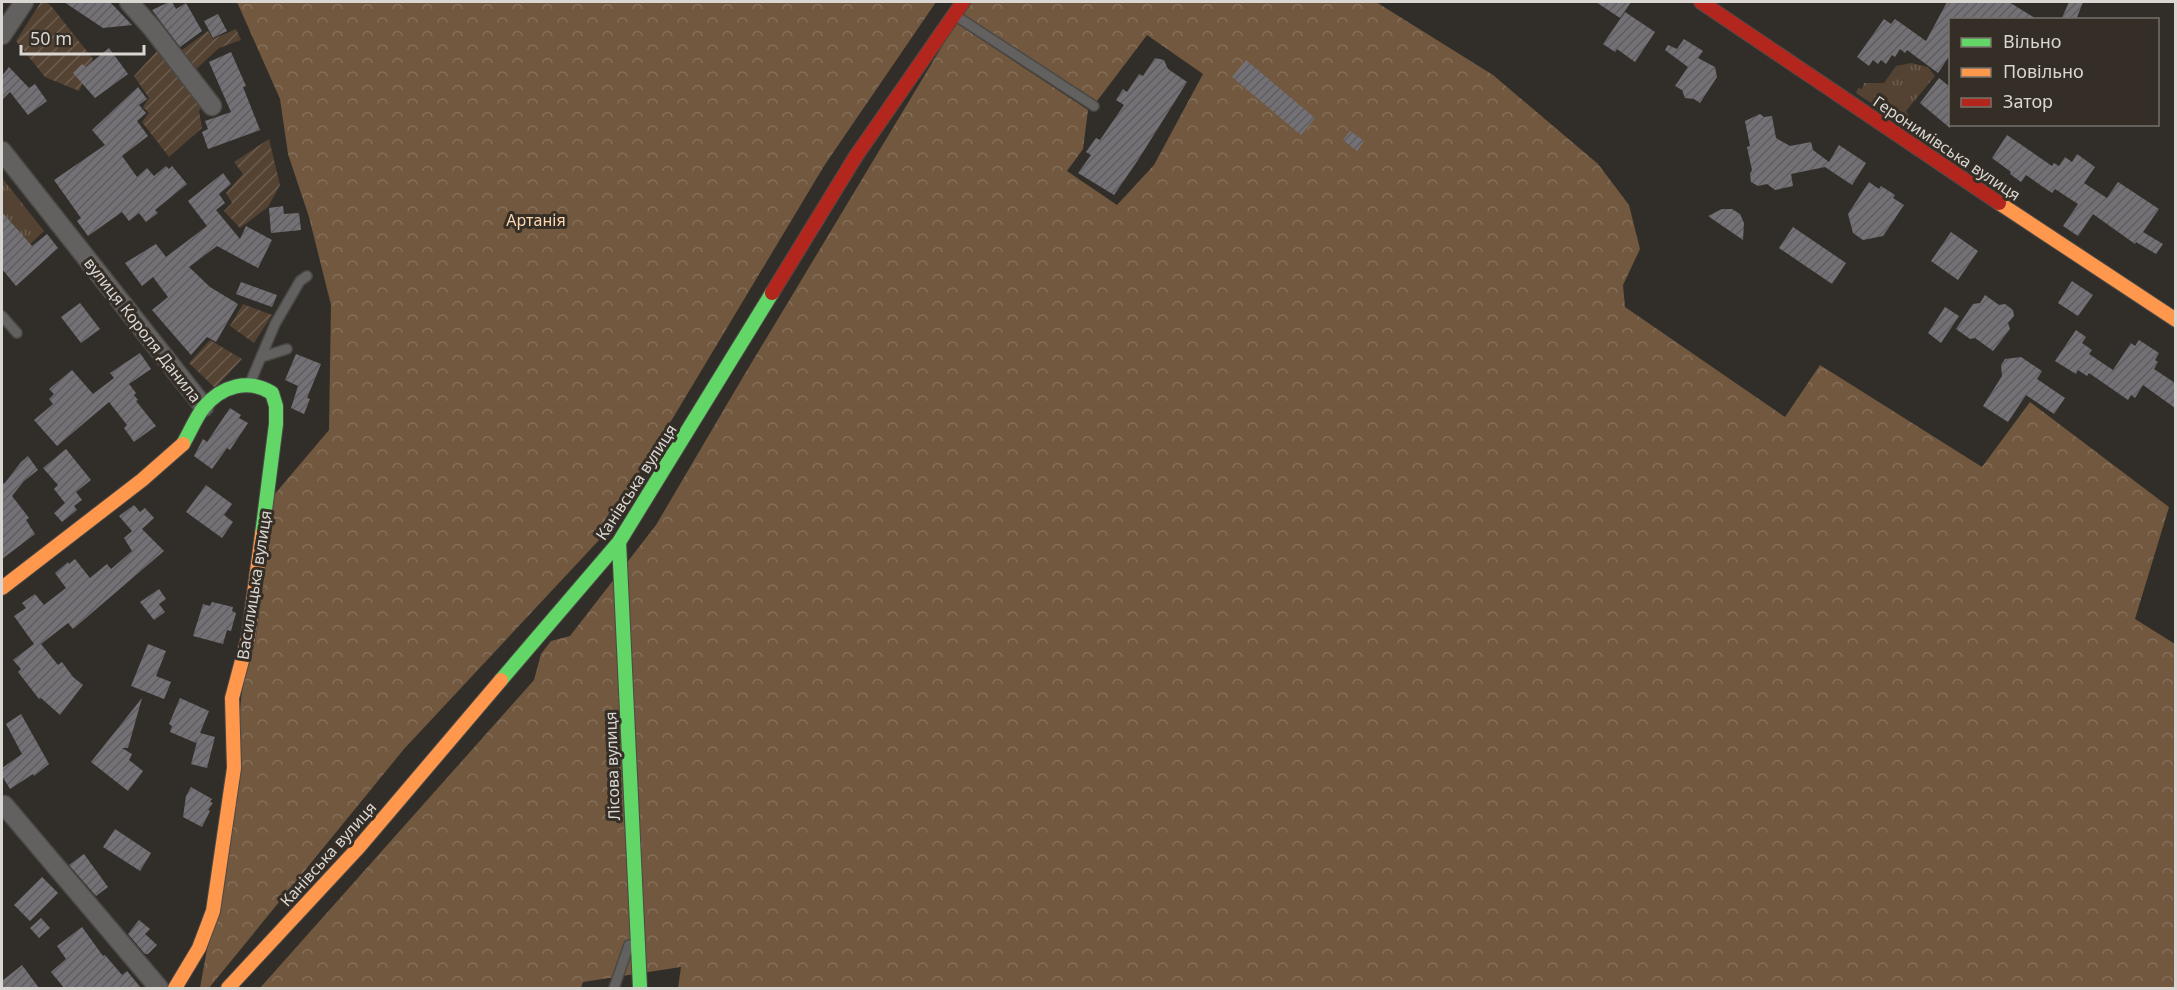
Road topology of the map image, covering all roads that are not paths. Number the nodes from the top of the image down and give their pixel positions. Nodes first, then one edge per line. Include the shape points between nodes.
1 (24, 2) edge
2 (129, 2) edge
3 (963, 2) edge
4 (1701, 2) edge
5 (954, 14) junction
6 (2, 35) edge
7 (212, 106) dead end
8 (1094, 106) dead end
9 (2, 151) edge
10 (307, 276) dead end
11 (2, 316) edge
12 (2175, 320) edge
13 (16, 333) dead end
14 (287, 349) dead end
15 (262, 357) junction
16 (249, 385) junction
17 (204, 407) junction
18 (619, 542) junction
19 (2, 588) edge
20 (4, 805) dead end
21 (635, 928) junction
22 (159, 988) edge
23 (175, 988) edge
24 (228, 988) edge
25 (614, 988) edge
26 (640, 988) edge

1 - 6 street
2 - 7 street
3 - 5 street, Канівська вулиця
4 - 12 street, Геронимівська вулиця
5 - 8 lane
5 - 18 street, Канівська вулиця via 856,156
9 - 17 street, вулиця Короля Данила
10 - 15 lane via 300,281 275,324
11 - 13 lane
14 - 15 lane
15 - 16 lane
16 - 17 street via 226,389
16 - 23 street, Василицька вулиця via 272,393 276,424 248,638 232,698 234,768 213,911 199,948
17 - 19 street, вулиця Короля Данила via 181,447
18 - 21 street, Лісова вулиця
18 - 24 street, Канівська вулиця via 359,847
20 - 22 street
21 - 25 lane
21 - 26 street, Лісова вулиця

